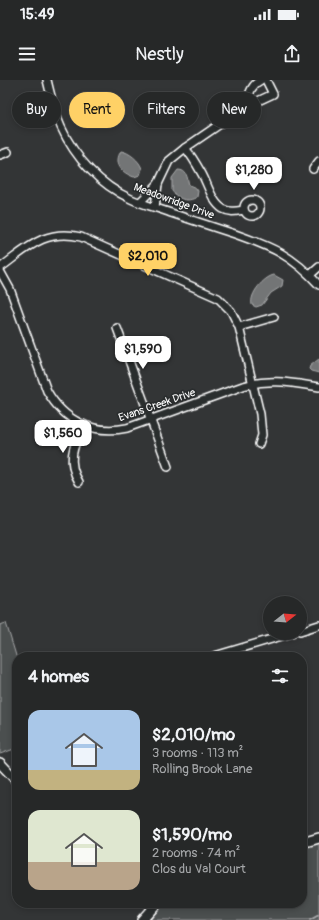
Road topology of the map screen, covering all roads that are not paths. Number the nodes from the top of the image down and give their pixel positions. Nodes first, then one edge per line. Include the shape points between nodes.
1 (47, 80) edge
2 (261, 80) edge
3 (266, 80) edge
4 (250, 92) edge
5 (261, 100) edge
6 (214, 128) edge
7 (185, 148) junction
8 (8, 152) dead end
9 (0, 155) edge
10 (319, 161) edge
11 (313, 169) dead end
12 (158, 184) junction
13 (140, 202) junction
14 (155, 207) junction
15 (244, 210) dead end
16 (319, 267) edge
17 (0, 269) edge
18 (310, 275) junction
19 (319, 285) edge
20 (274, 317) dead end
21 (239, 327) junction
22 (117, 328) dead end
23 (252, 383) junction
24 (319, 387) edge
25 (151, 420) junction
26 (83, 424) junction
27 (259, 444) dead end
28 (168, 467) dead end
29 (79, 482) dead end
30 (319, 625) edge
31 (307, 629) edge
32 (268, 640) edge
33 (228, 652) edge
34 (0, 763) edge
35 (12, 776) edge
36 (319, 838) edge
37 (307, 842) edge
38 (153, 908) edge
39 (142, 920) edge

1 - 13 street, Meadowridge Drive via 60,126 75,152 94,175
2 - 4 street via 256,82
3 - 5 street via 273,94
6 - 7 street
7 - 12 street via 169,161
7 - 15 street via 219,206 230,211
8 - 9 street
10 - 11 street
12 - 13 street
12 - 14 street
13 - 14 street, Meadowridge Drive
14 - 18 street, Meadowridge Drive via 285,254
16 - 18 street
17 - 21 street via 38,241 55,235 73,235 218,298 236,319
17 - 26 street, Evans Creek Drive via 10,289 47,391 62,411
18 - 19 street, Meadowridge Drive
20 - 21 street
21 - 23 street
22 - 25 street
23 - 24 street, Evans Creek Drive via 280,381
23 - 25 street, Evans Creek Drive
23 - 27 street via 262,426
25 - 26 street, Evans Creek Drive via 117,430 98,429
25 - 28 street
26 - 29 street via 75,442 72,458
30 - 31 street
32 - 33 street
34 - 35 street
36 - 37 street
38 - 39 street

